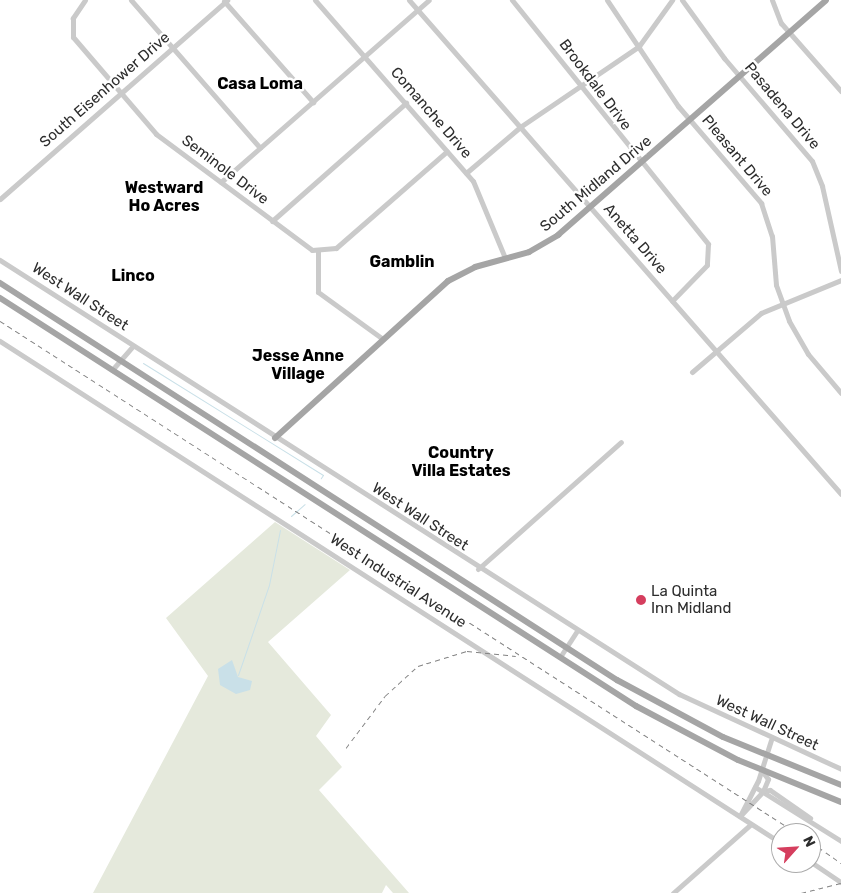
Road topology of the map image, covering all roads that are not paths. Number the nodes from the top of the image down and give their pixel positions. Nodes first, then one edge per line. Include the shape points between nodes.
1 (85, 0) edge
2 (131, 0) edge
3 (315, 0) edge
4 (409, 0) edge
5 (429, 0) edge
6 (512, 0) edge
7 (607, 0) edge
8 (672, 0) edge
9 (682, 0) edge
10 (772, 0) edge
11 (826, 0) edge
12 (225, 1) edge
13 (418, 10) junction
14 (790, 32) junction
15 (639, 46) junction
16 (173, 48) junction
17 (365, 56) junction
18 (740, 76) junction
19 (581, 86) junction
20 (841, 91) edge
21 (121, 93) junction
22 (313, 102) junction
23 (406, 103) junction
24 (690, 120) junction
25 (520, 126) junction
26 (260, 148) junction
27 (448, 151) junction
28 (640, 164) junction
29 (466, 173) junction
30 (221, 182) junction
31 (0, 199) edge
32 (591, 207) junction
33 (272, 221) junction
34 (318, 251) junction
35 (505, 258) junction
36 (0, 260) edge
37 (841, 270) edge
38 (841, 280) edge
39 (0, 283) edge
40 (0, 298) edge
41 (672, 301) junction
42 (782, 303) junction
43 (383, 339) junction
44 (0, 341) edge
45 (133, 346) junction
46 (716, 351) junction
47 (120, 360) junction
48 (112, 370) junction
49 (692, 372) dead end
50 (841, 393) edge
51 (275, 438) junction
52 (621, 442) dead end
53 (840, 493) edge
54 (478, 569) junction
55 (577, 632) junction
56 (566, 648) junction
57 (560, 657) junction
58 (771, 740) junction
59 (766, 756) junction
60 (841, 769) edge
61 (762, 771) junction
62 (841, 785) edge
63 (755, 787) junction
64 (762, 791) junction
65 (841, 802) edge
66 (740, 816) junction
67 (751, 824) junction
68 (771, 837) edge
69 (841, 841) edge
70 (821, 869) edge
71 (841, 882) edge
72 (673, 893) edge

1 - 21 street, Seminole Drive via 73,18 73,37
2 - 16 street
3 - 17 street, Comanche Drive
4 - 13 street, Anetta Drive
5 - 13 street
6 - 19 street, Brookdale Drive
7 - 15 street, Pleasant Drive
8 - 15 street
9 - 18 street, Pasadena Drive
10 - 14 street
11 - 14 main road, South Midland Drive
12 - 16 street, South Eisenhower Drive
12 - 22 street
13 - 17 street
13 - 25 street, Anetta Drive
14 - 18 main road, South Midland Drive
14 - 20 street
15 - 19 street
15 - 24 street, Pleasant Drive
16 - 21 street, South Eisenhower Drive
16 - 26 street
17 - 22 street
17 - 23 street, Comanche Drive
18 - 24 main road, South Midland Drive
18 - 37 street, Pasadena Drive via 814,165
19 - 25 street
19 - 28 street, Brookdale Drive
21 - 30 street, Seminole Drive via 158,136
21 - 31 street, South Eisenhower Drive
22 - 26 street
23 - 27 street, Comanche Drive
23 - 33 street
24 - 28 main road, South Midland Drive
24 - 42 street, Pleasant Drive via 763,206 770,226 773,274
25 - 29 street
25 - 32 street, Anetta Drive
26 - 30 street
27 - 29 street, Comanche Drive
27 - 34 street via 336,248
28 - 32 main road, South Midland Drive
28 - 41 street, Brookdale Drive via 708,244 707,265
29 - 35 street, Comanche Drive
30 - 33 street, Seminole Drive
32 - 35 main road, South Midland Drive via 546,244
32 - 41 street, Anetta Drive
33 - 34 street, Seminole Drive
34 - 43 street via 318,292
35 - 43 main road, South Midland Drive via 448,281
36 - 45 street, West Wall Street
38 - 42 street
39 - 47 main road, West Wall Street
40 - 48 main road
41 - 46 street, Anetta Drive
42 - 46 street via 755,317
42 - 50 street, Pleasant Drive via 801,345
43 - 51 main road, South Midland Drive
44 - 66 street, West Industrial Avenue
45 - 47 street
45 - 51 street, West Wall Street
46 - 49 street
46 - 53 street, Anetta Drive
47 - 48 street
47 - 56 main road, West Wall Street
48 - 57 main road
51 - 54 street, West Wall Street
52 - 54 street
54 - 55 street, West Wall Street
55 - 56 street
55 - 58 street, West Wall Street via 679,694
56 - 57 street
56 - 59 main road, West Wall Street via 653,700
57 - 61 main road via 664,722
58 - 59 street
58 - 60 street, West Wall Street
59 - 61 street
59 - 62 main road, West Wall Street
61 - 63 street
61 - 64 street via 768,779
61 - 65 main road
63 - 64 street
63 - 66 street
64 - 66 street
64 - 69 street
66 - 67 street, West Industrial Avenue
67 - 68 street, West Industrial Avenue
67 - 72 street
70 - 71 street

